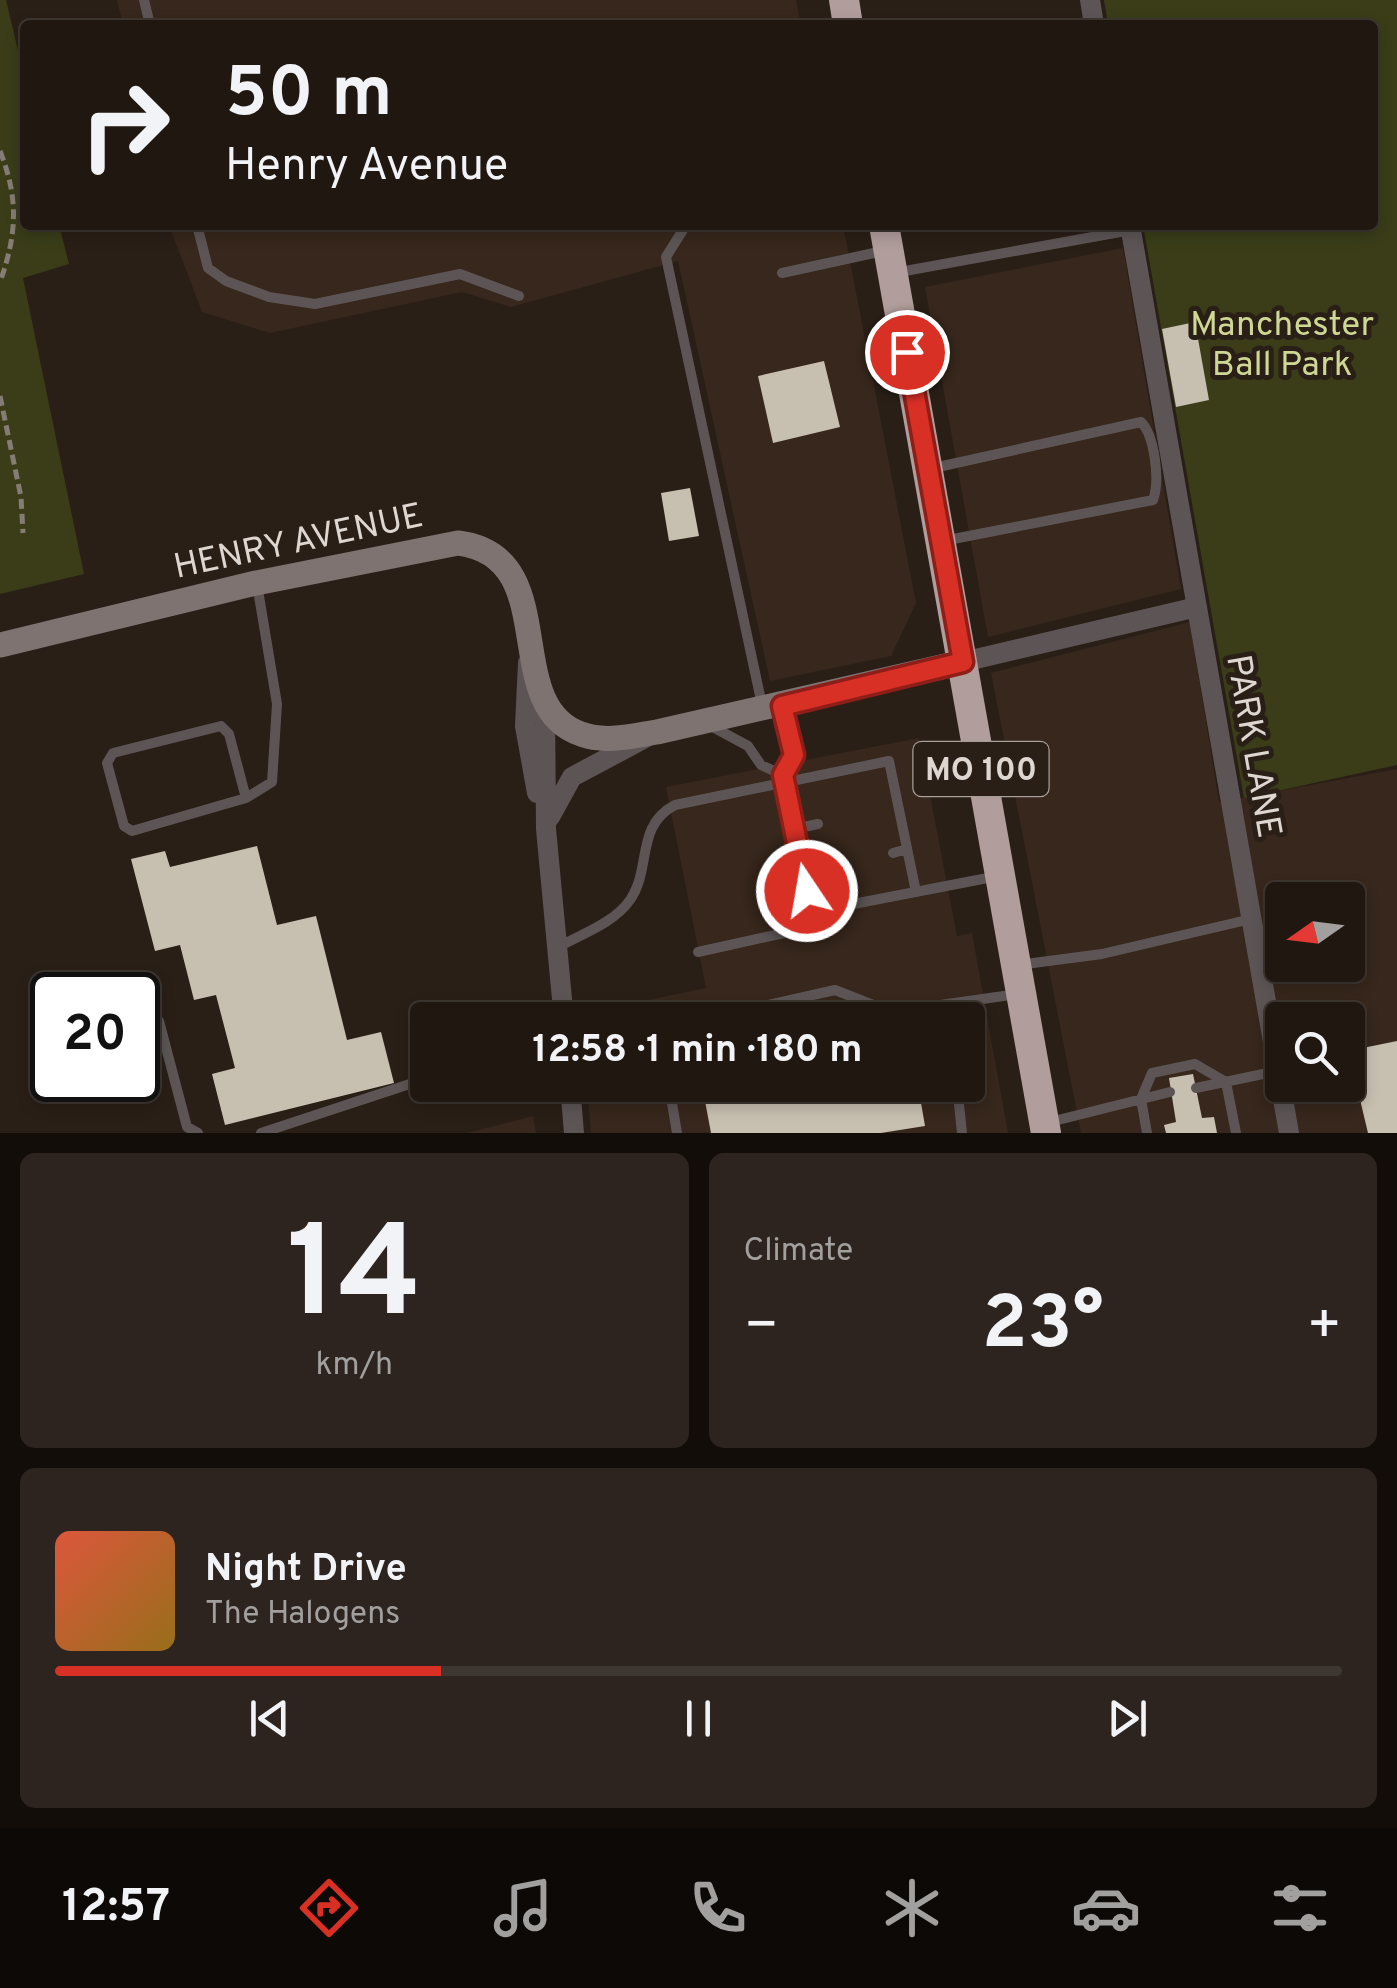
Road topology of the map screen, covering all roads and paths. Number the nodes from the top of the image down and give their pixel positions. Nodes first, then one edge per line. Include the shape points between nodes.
1 (0, 151) edge
2 (198, 230) edge
3 (683, 230) edge
4 (1099, 230) edge
5 (1131, 230) edge
6 (889, 250) edge
7 (782, 273) dead end
8 (0, 282) edge
9 (519, 296) dead end
10 (0, 396) edge
11 (928, 469) junction
12 (24, 532) dead end
13 (941, 541) junction
14 (256, 583) junction
15 (1197, 607) junction
16 (529, 629) junction
17 (0, 644) edge
18 (963, 662) junction
19 (546, 702) junction
20 (773, 708) junction
21 (706, 723) junction
22 (657, 732) junction
23 (784, 778) junction
24 (246, 798) junction
25 (899, 808) junction
26 (884, 811) dead end
27 (818, 824) dead end
28 (546, 828) junction
29 (794, 829) junction
30 (907, 850) junction
31 (893, 853) dead end
32 (828, 865) dead end
33 (803, 870) junction
34 (1000, 876) junction
35 (916, 892) junction
36 (812, 912) junction
37 (1252, 918) junction
38 (557, 947) junction
39 (698, 952) dead end
40 (1018, 980) junction
41 (561, 1002) edge
42 (792, 1002) edge
43 (867, 1002) edge
44 (953, 1002) edge
45 (1266, 1002) edge
46 (160, 1026) edge
47 (1265, 1074) edge
48 (1226, 1082) junction
49 (410, 1084) edge
50 (1196, 1088) dead end
51 (1170, 1092) dead end
52 (1141, 1099) junction
53 (571, 1102) edge
54 (672, 1102) edge
55 (959, 1102) edge
56 (1284, 1102) edge
57 (1045, 1128) edge
58 (198, 1133) edge
59 (261, 1133) edge
60 (574, 1133) edge
61 (677, 1133) edge
62 (962, 1133) edge
63 (1147, 1133) edge
64 (1236, 1133) edge
65 (1289, 1133) edge

1 - 8 path via 16,198 14,240
2 - 9 lane via 208,268 269,297 316,304 460,274
3 - 20 lane via 666,256
4 - 6 lane
5 - 15 street, PARK LANE
6 - 7 lane
6 - 11 highway, MO 100
10 - 12 path
11 - 13 highway, MO 100
11 - 13 lane via 1141,422 1149,430 1153,500
13 - 18 highway, MO 100
14 - 16 street, HENRY AVENUE via 442,543 475,545 510,572
14 - 17 street, HENRY AVENUE
14 - 24 lane via 277,704 272,782
15 - 18 street
15 - 37 street, PARK LANE
16 - 19 street, HENRY AVENUE
16 - 28 street via 526,726
18 - 20 street
18 - 34 highway, MO 100
19 - 22 street via 558,721 581,735
19 - 28 street
20 - 21 street
20 - 23 lane via 794,755
21 - 22 street
21 - 23 lane via 748,746 761,765
22 - 28 street via 572,777
23 - 25 lane via 889,761
23 - 29 lane
23 - 38 lane via 662,812 644,846 630,899 617,915
24 - 24 lane via 132,831 124,826 107,763 113,754 221,726
25 - 26 lane
25 - 30 lane
27 - 29 lane
28 - 38 street
29 - 33 lane
30 - 31 lane
30 - 35 lane
32 - 33 lane
33 - 36 lane
34 - 35 lane
34 - 40 highway, MO 100
35 - 36 lane
36 - 39 lane via 798,930
37 - 40 lane
37 - 45 street, PARK LANE
38 - 41 street
40 - 44 lane
40 - 57 highway, MO 100
42 - 43 lane via 836,990
46 - 58 lane via 187,1127
47 - 48 lane
48 - 50 lane
48 - 52 lane via 1195,1064 1152,1073
48 - 64 lane
49 - 59 lane
51 - 52 lane
52 - 57 lane
52 - 63 lane
53 - 60 street
54 - 61 lane
55 - 62 lane
56 - 65 street, PARK LANE

